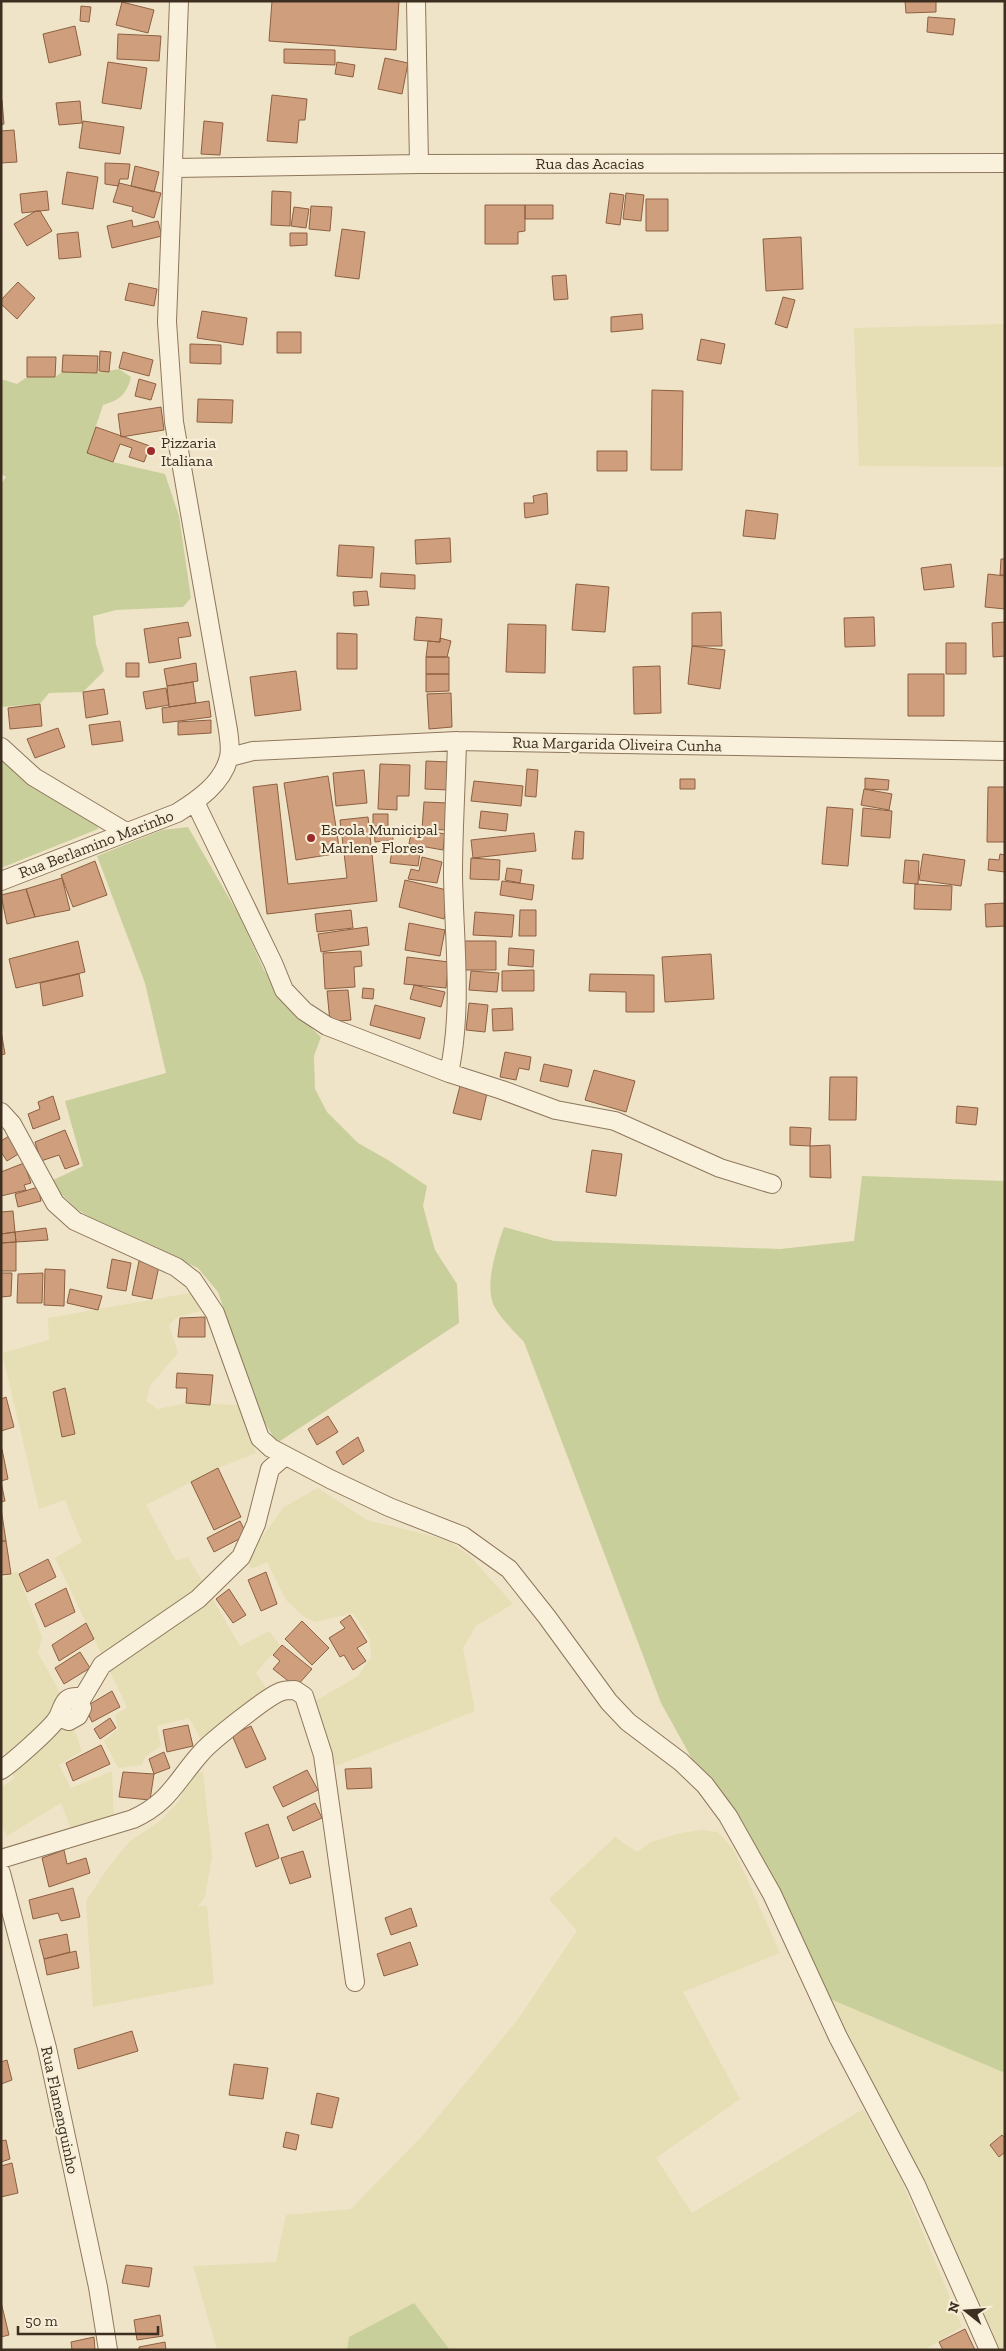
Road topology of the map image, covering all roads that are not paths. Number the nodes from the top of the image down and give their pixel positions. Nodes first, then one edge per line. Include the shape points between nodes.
1 (179, 1) edge
2 (416, 1) edge
3 (1005, 163) edge
4 (420, 164) junction
5 (174, 168) junction
6 (457, 741) junction
7 (1, 747) edge
8 (1005, 751) edge
9 (230, 757) junction
10 (195, 802) junction
11 (126, 832) junction
12 (1, 881) edge
13 (449, 1073) junction
14 (1, 1112) edge
15 (772, 1184) dead end
16 (286, 1456) junction
17 (1, 1770) edge
18 (1, 1860) edge
19 (1, 1872) edge
20 (355, 1982) dead end
21 (108, 2350) edge
22 (989, 2350) edge

1 - 5 street, Rua Berlamino Marinho
2 - 4 street
3 - 4 street, Rua das Acacias
4 - 5 street, Rua das Acacias
5 - 9 street, Rua Berlamino Marinho via 167,322 174,422
6 - 8 street, Rua Margarida Oliveira Cunha
6 - 9 street, Rua Margarida Oliveira Cunha via 253,751
6 - 13 street via 453,872 456,994
7 - 11 street via 34,777
9 - 10 street, Rua Berlamino Marinho via 219,780
10 - 11 street, Rua Berlamino Marinho via 177,813
10 - 13 street via 284,990 304,1011 327,1026
11 - 12 street, Rua Berlamino Marinho
13 - 15 street via 556,1110 615,1121 720,1168
14 - 16 street via 12,1124 56,1203 75,1221 176,1267 193,1280 215,1313 260,1438
16 - 17 street via 270,1469 256,1524 241,1557 198,1599 102,1665 80,1702 77,1697 66,1700 58,1717
16 - 22 street via 390,1507 463,1536 509,1569 628,1722 681,1762 705,1785 728,1816 772,1894 838,2037 916,2185
18 - 20 street via 153,1810 202,1752 224,1732 279,1692 295,1690 304,1696 323,1755
19 - 21 street, Rua Flamenguinho via 47,2048 98,2287

